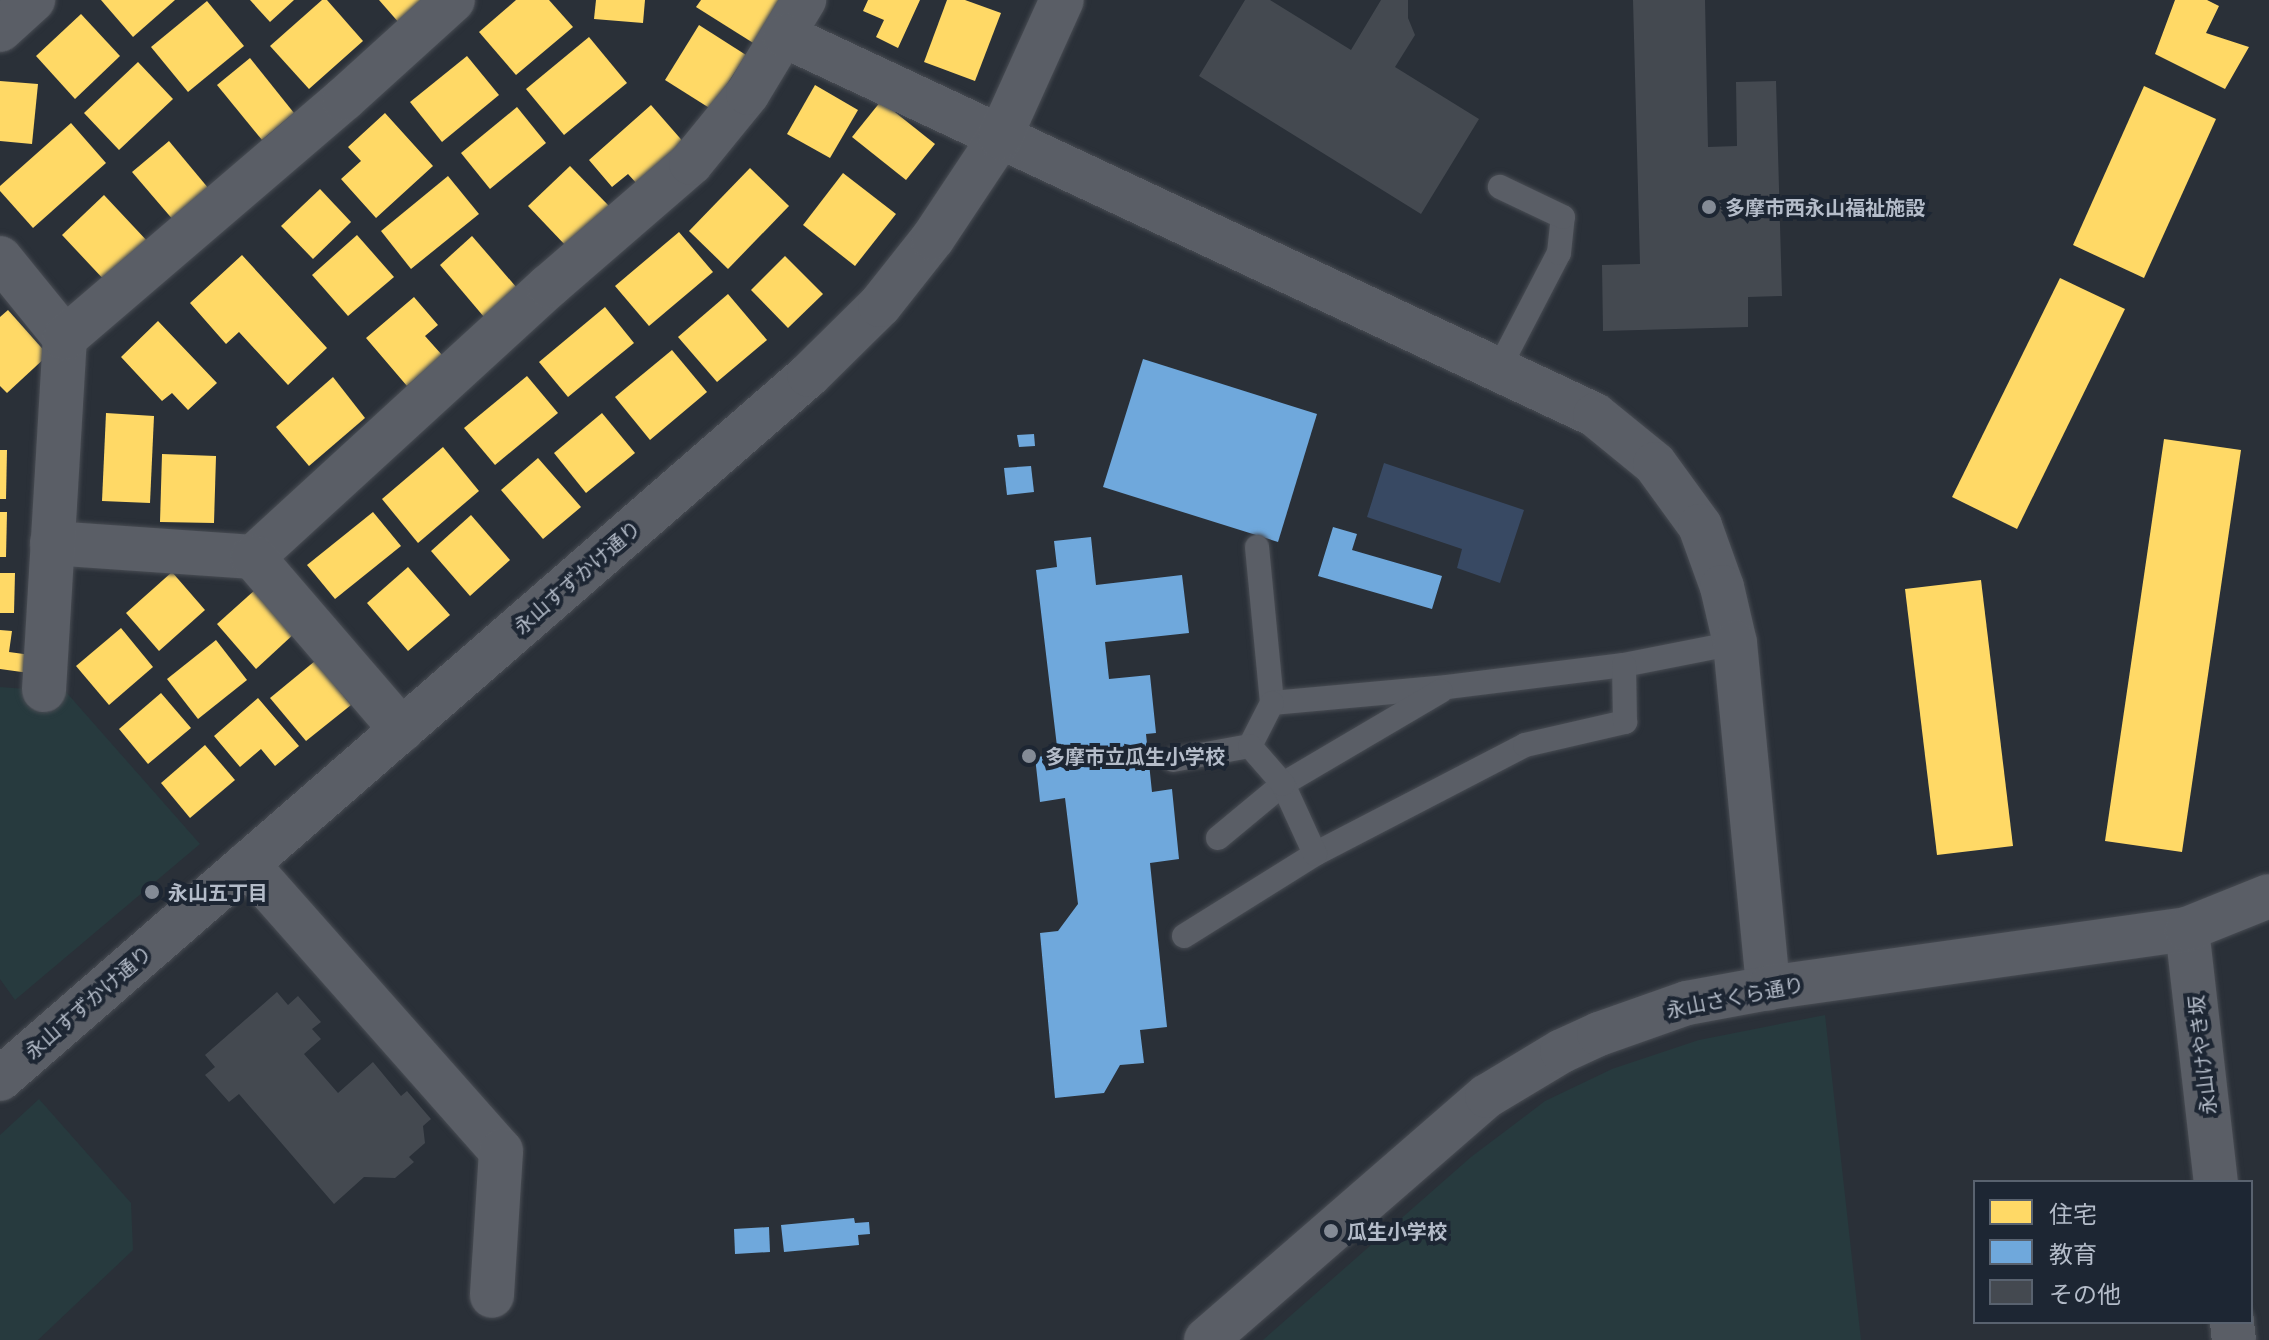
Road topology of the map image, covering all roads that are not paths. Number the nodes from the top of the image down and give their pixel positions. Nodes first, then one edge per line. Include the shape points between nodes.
1 (33, 0) edge
2 (453, 0) edge
3 (1062, 0) edge
4 (794, 18) edge
5 (0, 30) edge
6 (1000, 137) junction
7 (1500, 187) dead end
8 (0, 258) edge
9 (65, 338) junction
10 (1498, 370) junction
11 (52, 543) junction
12 (1257, 547) dead end
13 (253, 557) junction
14 (1735, 643) junction
15 (1624, 665) junction
16 (1447, 687) junction
17 (44, 690) dead end
18 (1272, 703) junction
19 (402, 730) junction
20 (1250, 746) junction
21 (1173, 760) dead end
22 (1283, 784) junction
23 (1218, 838) dead end
24 (1315, 854) junction
25 (247, 864) junction
26 (2269, 896) edge
27 (2187, 929) junction
28 (1184, 936) dead end
29 (1768, 988) junction
30 (0, 1079) edge
31 (2216, 1180) edge
32 (492, 1296) dead end
33 (1206, 1340) edge

1 - 5 street
2 - 9 street
3 - 6 street, 永山すずかけ通り
4 - 6 street
4 - 13 street via 748,93 691,163
6 - 10 street
6 - 19 street, 永山すずかけ通り via 933,238 880,305 809,375
7 - 10 lane via 1563,217 1559,253
8 - 9 street
9 - 11 street
10 - 14 street via 1595,415 1655,464 1700,526
11 - 13 street
11 - 17 street
12 - 18 lane
13 - 19 street
14 - 15 lane
14 - 29 street
15 - 16 lane
15 - 24 lane via 1625,722 1525,745
16 - 18 lane
16 - 22 lane
18 - 20 lane
19 - 25 street, 永山すずかけ通り
20 - 21 lane
20 - 22 lane
22 - 23 lane
22 - 24 lane
24 - 28 lane
25 - 30 street, 永山すずかけ通り
25 - 32 street via 501,1151
26 - 27 street, 永山さくら通り
27 - 29 street, 永山さくら通り
27 - 31 street, 永山けやき坂
29 - 33 street, 永山さくら通り via 1644,1016 1562,1051 1512,1080 1449,1126

